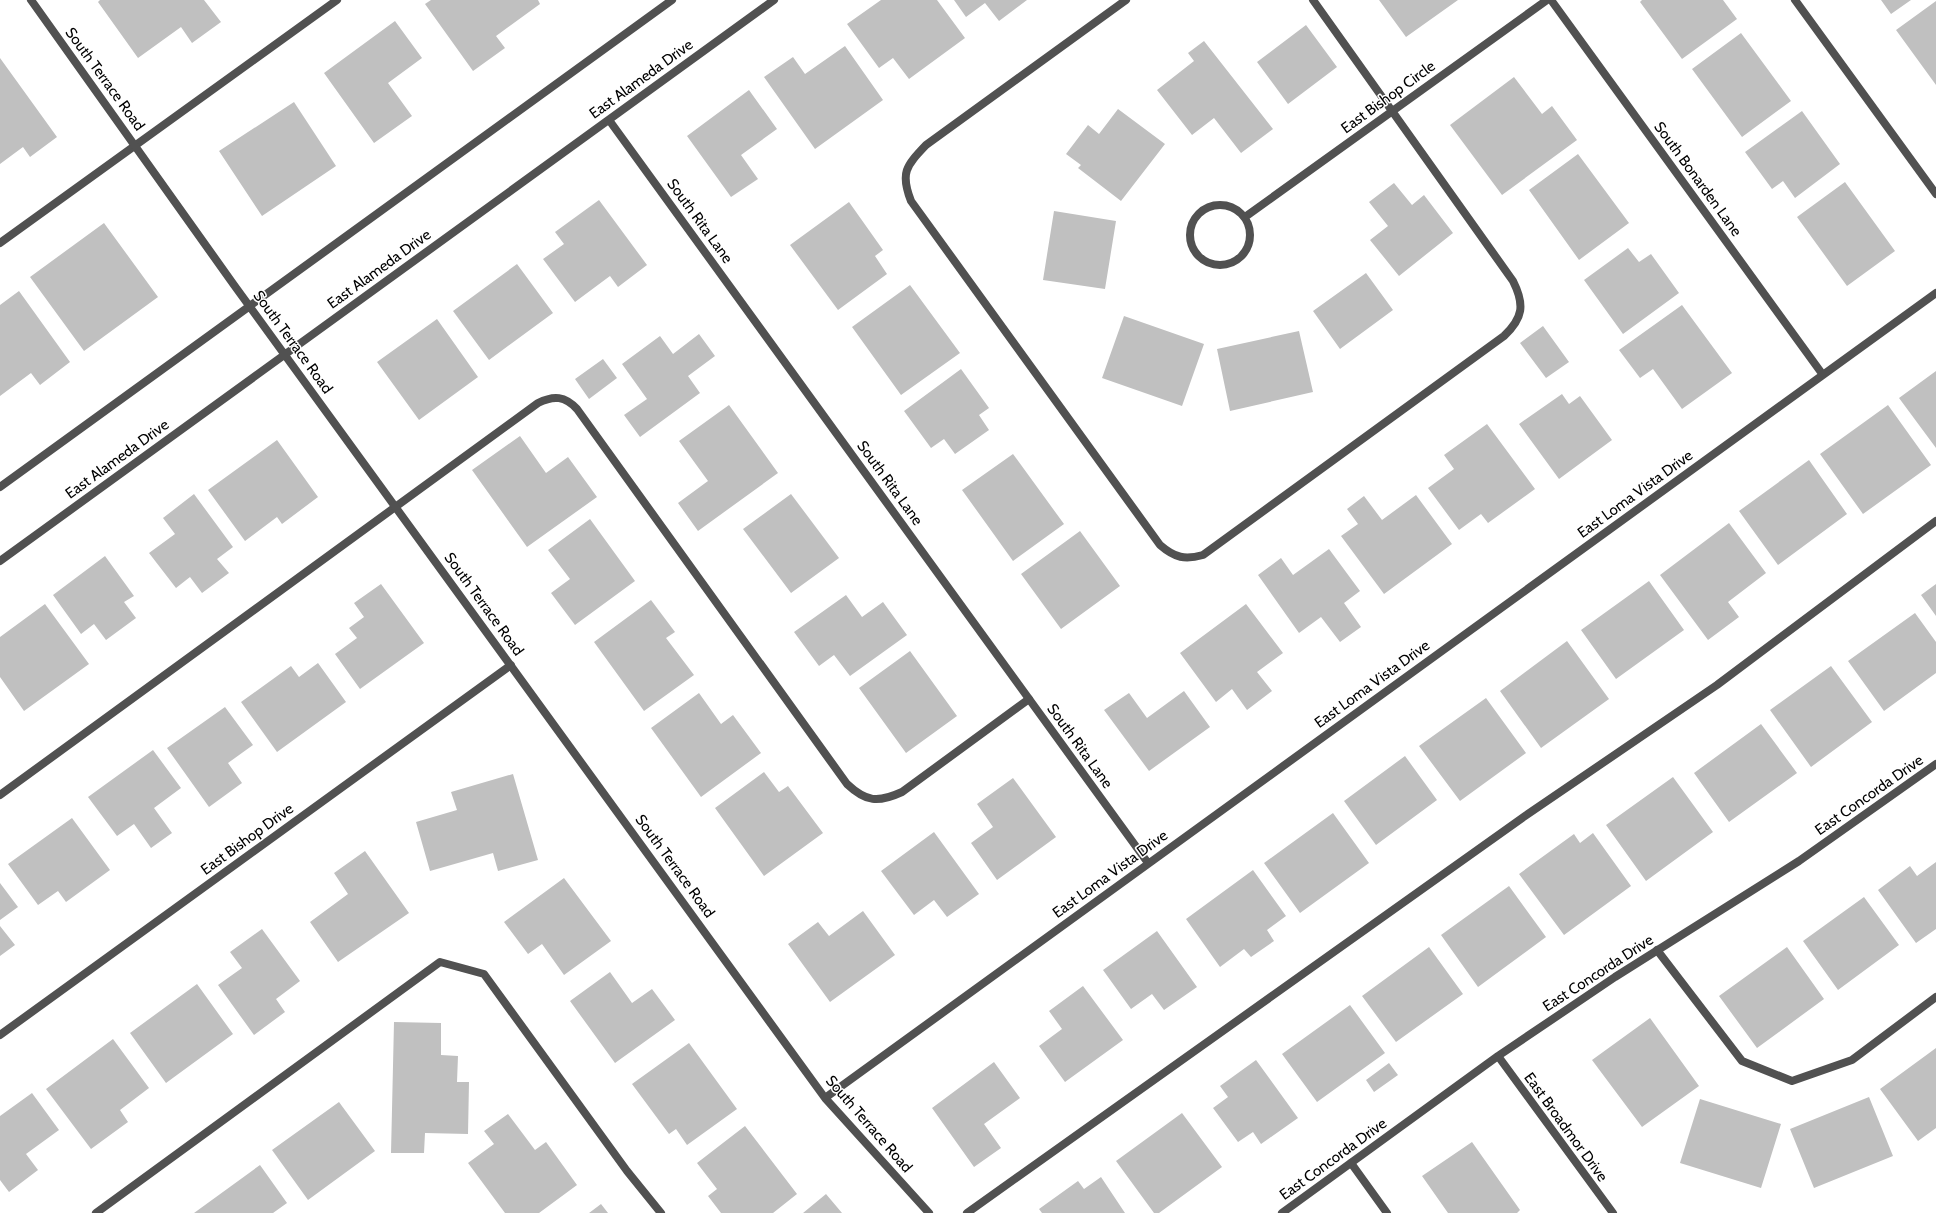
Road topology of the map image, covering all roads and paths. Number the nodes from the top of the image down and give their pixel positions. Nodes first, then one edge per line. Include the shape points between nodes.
1 (31, 0) edge
2 (337, 0) edge
3 (672, 0) edge
4 (774, 0) edge
5 (1126, 0) edge
6 (1313, 0) edge
7 (1546, 0) edge
8 (1551, 0) edge
9 (1795, 0) edge
10 (1392, 111) junction
11 (609, 120) junction
12 (135, 146) junction
13 (1936, 194) edge
14 (1245, 217) junction
15 (0, 243) edge
16 (1936, 293) edge
17 (250, 306) junction
18 (285, 355) junction
19 (1823, 375) junction
20 (0, 487) edge
21 (396, 506) junction
22 (1936, 521) edge
23 (0, 561) edge
24 (511, 665) junction
25 (1029, 699) junction
26 (1936, 764) edge
27 (0, 795) edge
28 (1148, 864) junction
29 (1657, 950) junction
30 (1936, 997) edge
31 (0, 1035) edge
32 (1498, 1056) junction
33 (825, 1098) junction
34 (1351, 1163) junction
35 (96, 1213) edge
36 (661, 1213) edge
37 (930, 1213) edge
38 (967, 1213) edge
39 (1282, 1213) edge
40 (1387, 1213) edge
41 (1613, 1213) edge

1 - 12 street, South Terrace Road
2 - 12 street
3 - 17 street
4 - 11 street, East Alameda Drive
5 - 10 street via 926,145 913,158 906,171 906,186 911,202 1160,545 1180,557 1191,558 1203,554 1498,341 1515,326 1521,310 1519,294 1512,281
6 - 10 street
7 - 10 street, East Bishop Circle
8 - 19 street, South Bonarden Lane
9 - 13 street
10 - 14 street, East Bishop Circle
11 - 18 street, East Alameda Drive
11 - 25 street, South Rita Lane
12 - 15 street
12 - 17 street, South Terrace Road
14 - 14 street via 1228,205 1207,206 1192,222 1190,242 1194,252 1201,259 1219,265 1238,260 1250,240
16 - 19 street, East Loma Vista Drive
17 - 18 street, South Terrace Road
17 - 20 street
18 - 21 street, South Terrace Road
18 - 23 street, East Alameda Drive
19 - 28 street, East Loma Vista Drive
21 - 24 street, South Terrace Road
21 - 25 street via 538,403 548,398 560,398 569,401 576,409 842,777 858,795 872,799 888,799 902,792
21 - 27 street
22 - 38 street via 1717,685 1524,816
24 - 31 street, East Bishop Drive
24 - 33 street, South Terrace Road
25 - 28 street, South Rita Lane
26 - 29 street, East Concorda Drive via 1799,861
28 - 33 street, East Loma Vista Drive
29 - 30 street via 1742,1061 1792,1080 1852,1060
29 - 32 street, East Concorda Drive
32 - 34 street, East Concorda Drive
32 - 41 street, East Broadmor Drive
33 - 37 street, South Terrace Road
34 - 39 street, East Concorda Drive
34 - 40 street
35 - 36 street via 440,962 484,974 627,1171

